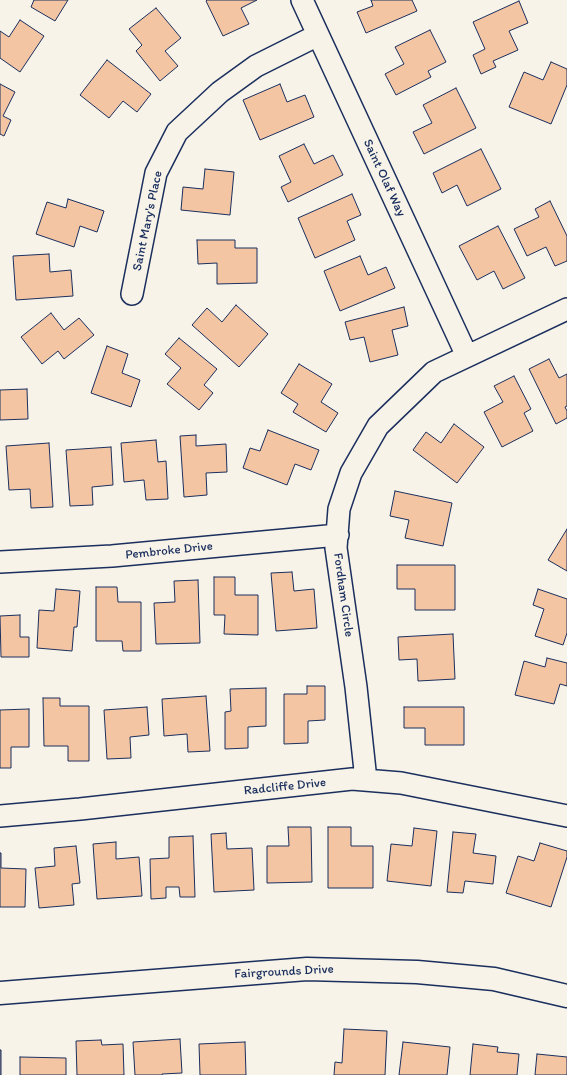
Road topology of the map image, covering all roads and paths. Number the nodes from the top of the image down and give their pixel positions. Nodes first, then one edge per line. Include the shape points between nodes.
1 (302, 0) edge
2 (318, 35) junction
3 (132, 294) dead end
4 (567, 309) edge
5 (467, 356) junction
6 (338, 535) junction
7 (0, 562) edge
8 (366, 780) junction
9 (0, 816) edge
10 (567, 816) edge
11 (0, 993) edge
12 (567, 996) edge

1 - 2 street, Saint Olaf Way
2 - 3 street, Saint Mary's Place via 256,66 220,92 177,132 156,173
2 - 5 street, Saint Olaf Way
4 - 5 street, Fordham Circle
5 - 6 street, Fordham Circle via 434,372 378,426 352,473 339,509
6 - 7 street, Pembroke Drive via 112,556
6 - 8 street, Fordham Circle via 336,548 356,687
8 - 9 street, Radcliffe Drive via 352,779 80,810
8 - 10 street, Radcliffe Drive via 401,783
11 - 12 main road, Fairgrounds Drive via 307,969 417,972 494,979

